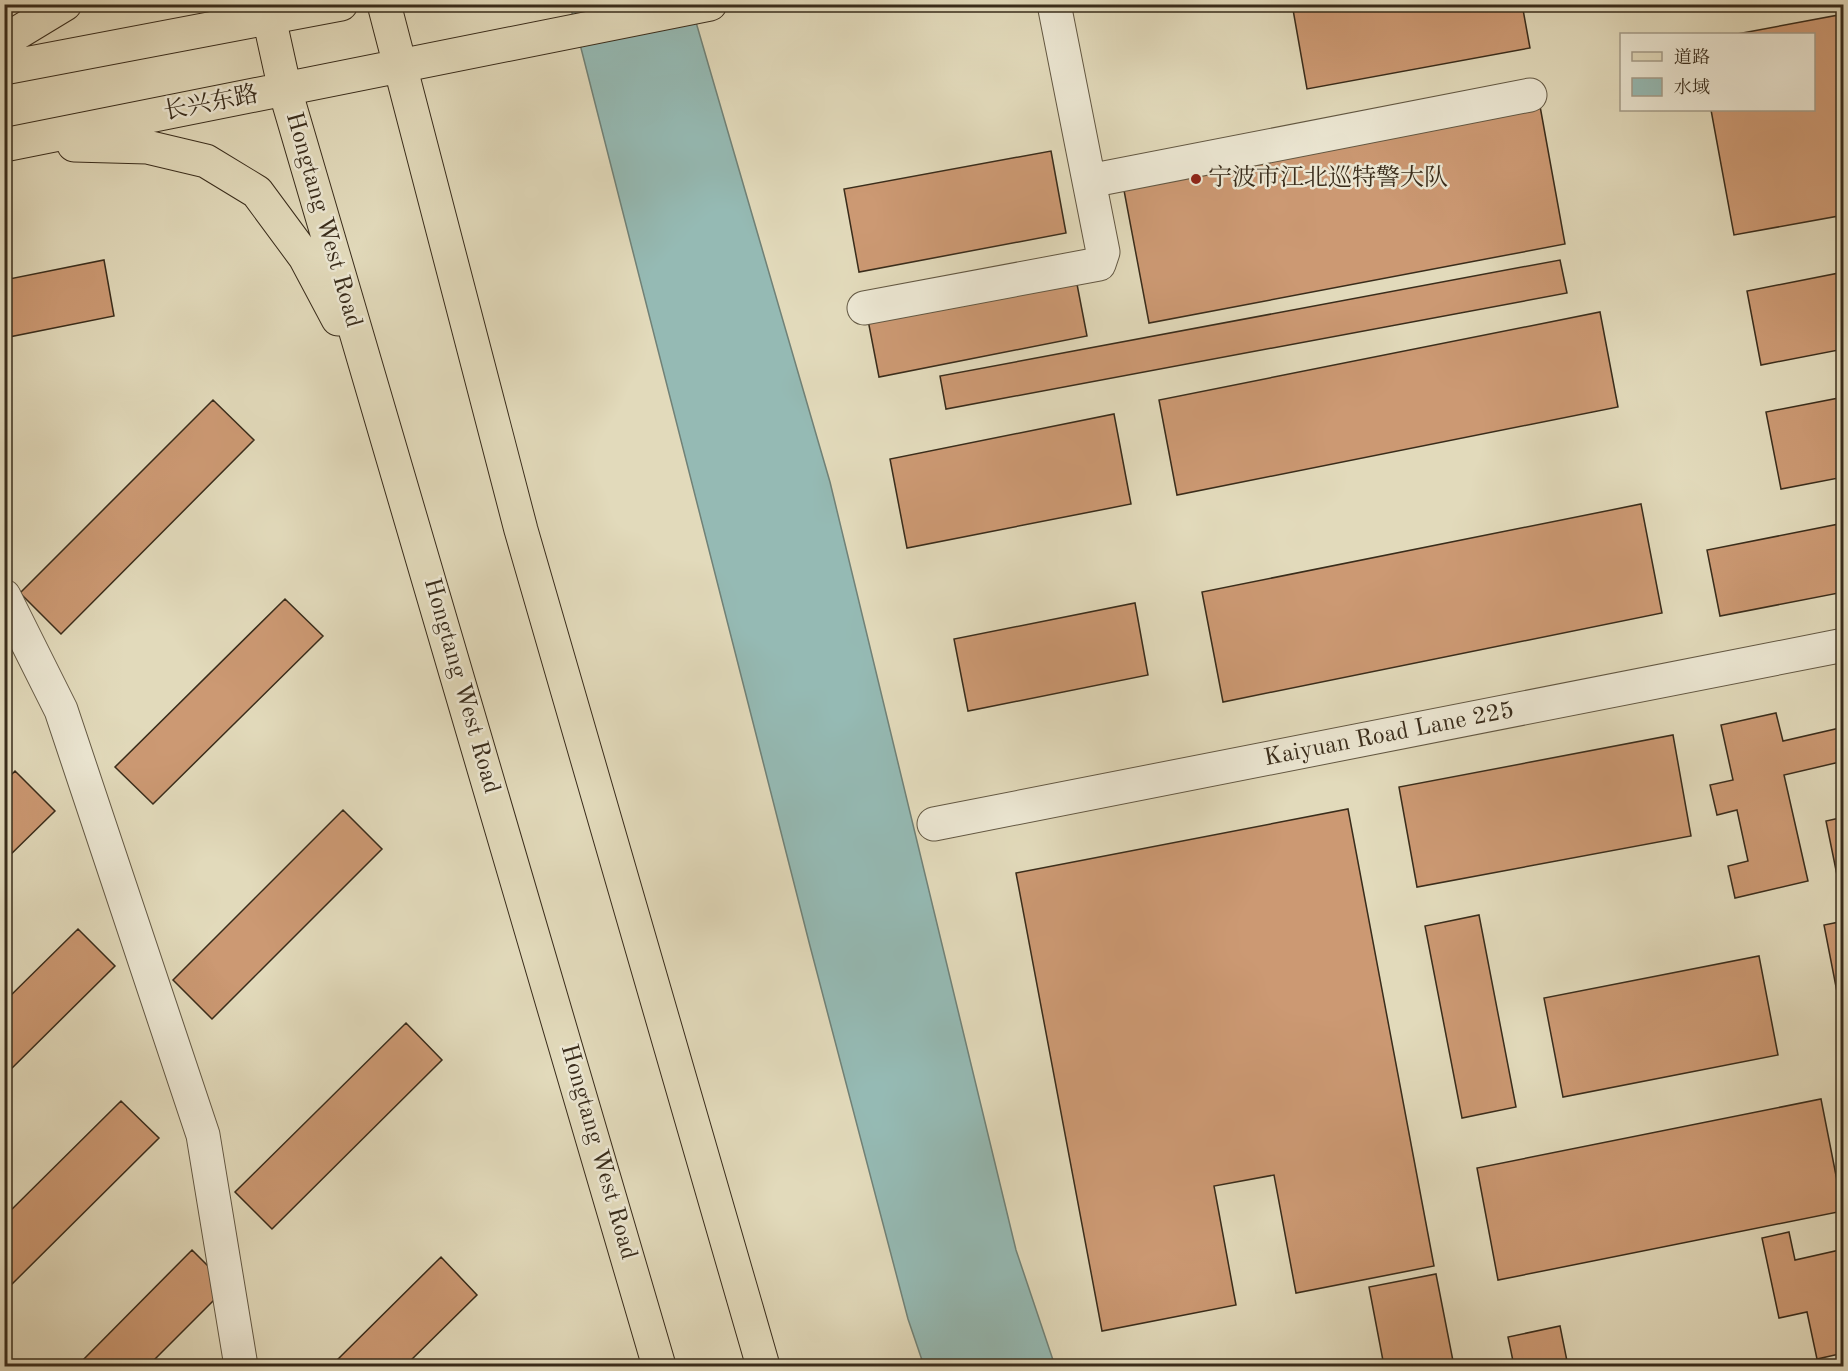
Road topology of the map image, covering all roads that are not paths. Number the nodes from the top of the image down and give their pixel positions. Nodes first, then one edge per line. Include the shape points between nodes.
1 (65, 4) edge
2 (341, 4) edge
3 (384, 4) edge
4 (1054, 4) edge
5 (701, 6) edge
6 (267, 12) edge
7 (4, 41) edge
8 (400, 67) junction
9 (4, 68) edge
10 (285, 90) junction
11 (1530, 95) dead end
12 (8, 144) edge
13 (1089, 181) junction
14 (864, 308) dead end
15 (372, 385) junction
16 (4, 596) edge
17 (1844, 645) edge
18 (934, 824) dead end
19 (241, 1366) edge
20 (659, 1366) edge
21 (763, 1366) edge

1 - 7 main road
2 - 6 main road
3 - 8 main road
4 - 13 street
5 - 8 main road, 长兴东路
6 - 9 main road
6 - 10 main road, Hongtang West Road
8 - 10 main road, 长兴东路
8 - 21 main road via 521,530
10 - 12 main road, 长兴东路
10 - 15 main road, Hongtang West Road
11 - 13 street
12 - 15 main road via 147,147 206,161 257,192 305,257
13 - 14 street via 1103,252 1099,264
15 - 20 main road, Hongtang West Road
16 - 19 street via 62,710 202,1135
17 - 18 street, Kaiyuan Road Lane 225

